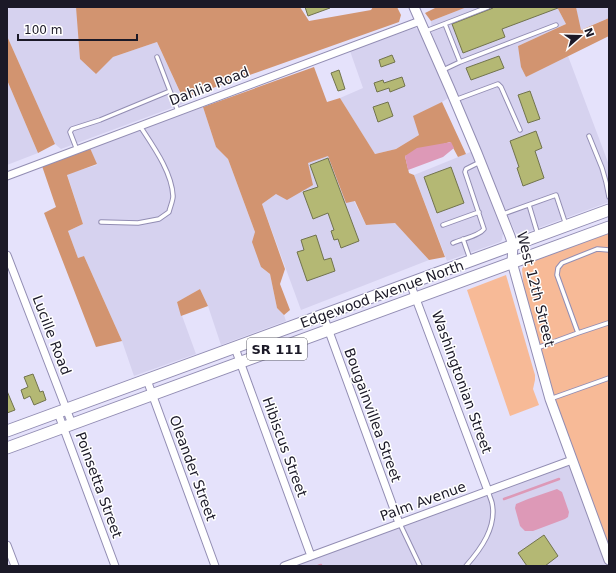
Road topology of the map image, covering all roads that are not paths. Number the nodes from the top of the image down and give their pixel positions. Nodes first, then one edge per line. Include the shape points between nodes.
1 (414, 7) edge
2 (488, 7) edge
3 (420, 21) junction
4 (445, 24) junction
5 (556, 24) dead end
6 (425, 32) junction
7 (157, 57) dead end
8 (460, 62) junction
9 (442, 70) junction
10 (170, 91) junction
11 (455, 100) junction
12 (178, 111) junction
13 (140, 126) junction
14 (520, 130) dead end
15 (589, 136) dead end
16 (77, 150) junction
17 (481, 162) junction
18 (7, 176) edge
19 (609, 197) edge
20 (529, 205) junction
21 (609, 210) edge
22 (479, 212) junction
23 (502, 215) junction
24 (101, 222) dead end
25 (442, 225) dead end
26 (567, 225) junction
27 (609, 227) edge
28 (538, 236) junction
29 (463, 239) junction
30 (453, 243) dead end
31 (513, 245) junction
32 (609, 250) edge
33 (7, 255) edge
34 (471, 261) junction
35 (512, 262) junction
36 (410, 283) junction
37 (416, 298) junction
38 (323, 315) junction
39 (608, 323) edge
40 (328, 330) junction
41 (578, 333) junction
42 (235, 348) junction
43 (536, 348) junction
44 (240, 362) junction
45 (609, 378) edge
46 (147, 380) junction
47 (153, 395) junction
48 (550, 399) junction
49 (62, 411) junction
50 (68, 426) junction
51 (7, 431) edge
52 (7, 448) edge
53 (572, 460) junction
54 (488, 491) junction
55 (399, 523) junction
56 (7, 545) edge
57 (311, 556) junction
58 (609, 560) edge
59 (15, 566) edge
60 (115, 566) edge
61 (215, 566) edge
62 (284, 566) edge
63 (420, 566) edge
64 (466, 566) edge

1 - 3 street, West 12th Street
2 - 4 lane
3 - 6 street, West 12th Street
3 - 12 street, Dahlia Road
4 - 6 lane
4 - 8 lane
5 - 8 lane
6 - 9 street, West 12th Street
7 - 10 lane
8 - 9 lane
9 - 11 street, West 12th Street
10 - 12 lane
10 - 16 lane via 72,129 70,132
11 - 14 lane via 498,84
11 - 17 street, West 12th Street
12 - 13 street, Dahlia Road
13 - 16 street, Dahlia Road
13 - 24 lane via 170,180 173,197 169,212 159,219 138,224
15 - 19 lane via 602,168
16 - 18 street, Dahlia Road
17 - 22 lane via 468,167 465,172
17 - 23 street, West 12th Street
20 - 23 lane
20 - 26 lane via 556,195
20 - 28 lane
21 - 26 main road, Edgewood Avenue North / SR 111
22 - 25 lane
22 - 29 lane via 484,229
23 - 31 street, West 12th Street
26 - 28 main road, Edgewood Avenue North / SR 111
27 - 35 main road, Edgewood Avenue North / SR 111
28 - 31 main road, Edgewood Avenue North / SR 111
29 - 30 lane
29 - 34 lane
31 - 34 main road, Edgewood Avenue North / SR 111
31 - 35 street, West 12th Street
32 - 41 lane via 598,249 562,262 558,268 557,275
33 - 49 street, Lucille Road
34 - 36 main road, Edgewood Avenue North / SR 111
35 - 37 main road, Edgewood Avenue North / SR 111
35 - 43 street, West 12th Street
36 - 37 street, Washingtonian Street
36 - 38 main road, Edgewood Avenue North / SR 111
37 - 40 main road, Edgewood Avenue North / SR 111
37 - 54 street, Washingtonian Street
38 - 40 street, Bougainvillea Street
38 - 42 main road, Edgewood Avenue North / SR 111
39 - 41 lane
40 - 44 main road, Edgewood Avenue North / SR 111
40 - 55 street, Bougainvillea Street
41 - 43 lane
42 - 44 street, Hibiscus Street
42 - 46 main road, Edgewood Avenue North / SR 111
43 - 48 street, West 12th Street
44 - 47 main road, Edgewood Avenue North / SR 111
44 - 57 street, Hibiscus Street
45 - 48 lane
46 - 47 street, Oleander Street
46 - 49 main road, Edgewood Avenue North / SR 111
47 - 50 main road, Edgewood Avenue North / SR 111
47 - 61 street, Oleander Street
48 - 53 street, West 12th Street
49 - 50 street, Lucille Road
49 - 51 main road, Edgewood Avenue North / SR 111
50 - 52 main road, Edgewood Avenue North / SR 111
50 - 60 street, Poinsetta Street
53 - 54 street, Palm Avenue
53 - 58 street, West 12th Street
54 - 55 street, Palm Avenue
54 - 64 lane via 493,512 490,532
55 - 57 street, Palm Avenue
55 - 63 lane
56 - 59 street
57 - 62 street, Palm Avenue

